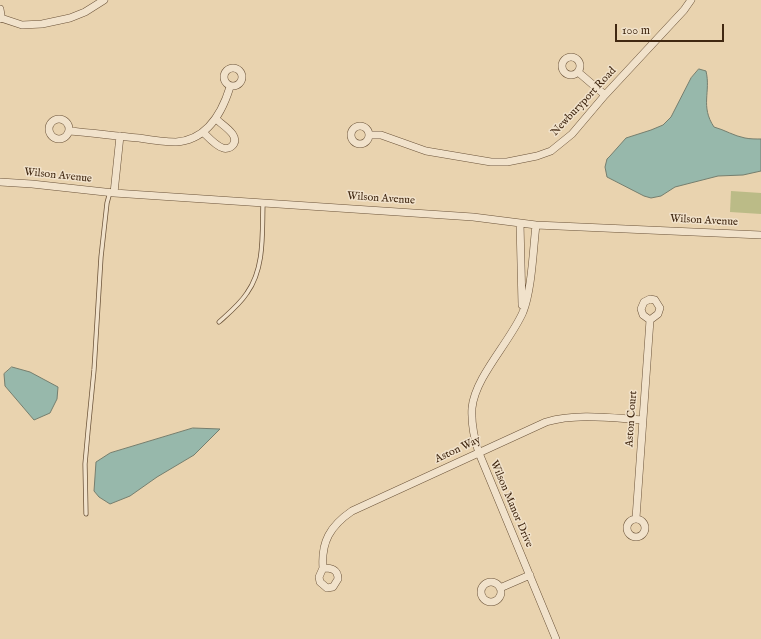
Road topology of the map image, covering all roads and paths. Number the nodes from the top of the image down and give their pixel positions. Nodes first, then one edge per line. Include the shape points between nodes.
1 (104, 0) edge
2 (691, 0) edge
3 (0, 9) edge
4 (0, 18) edge
5 (578, 72) dead end
6 (230, 87) dead end
7 (605, 95) junction
8 (216, 119) junction
9 (69, 130) dead end
10 (203, 132) junction
11 (370, 135) dead end
12 (120, 136) junction
13 (0, 182) edge
14 (112, 192) junction
15 (263, 202) junction
16 (520, 223) junction
17 (536, 225) junction
18 (761, 235) edge
19 (522, 312) junction
20 (650, 320) dead end
21 (219, 322) dead end
22 (643, 420) junction
23 (478, 453) junction
24 (86, 514) dead end
25 (636, 518) dead end
26 (323, 568) dead end
27 (530, 575) junction
28 (500, 588) dead end
29 (556, 639) edge

1 - 4 street via 70,18 42,24 22,25
2 - 7 street, Newburyport Road
3 - 4 street
5 - 7 street
6 - 8 street
7 - 11 street, Newburyport Road via 572,134 551,151 507,162 490,162 426,151 381,135
8 - 10 street
8 - 10 street via 234,135 233,145 228,149 222,148
9 - 12 street
10 - 12 street via 177,142
12 - 14 street
13 - 14 street, Wilson Avenue
14 - 15 street, Wilson Avenue
14 - 24 lane via 107,203 101,257 85,464
15 - 16 street, Wilson Avenue via 473,217
15 - 21 lane via 260,261 254,281 237,306
16 - 17 street, Wilson Avenue
16 - 19 street, Wilson Manor Drive
17 - 18 street, Wilson Avenue
17 - 19 street, Wilson Manor Drive via 528,291
19 - 23 street, Wilson Manor Drive via 476,391 472,417
20 - 22 street, Aston Court
22 - 23 street, Aston Way via 579,417 558,419
22 - 25 street, Aston Court
23 - 26 street, Aston Way via 352,511 334,526 324,546
23 - 27 street, Wilson Manor Drive
27 - 28 street
27 - 29 street, Wilson Manor Drive

